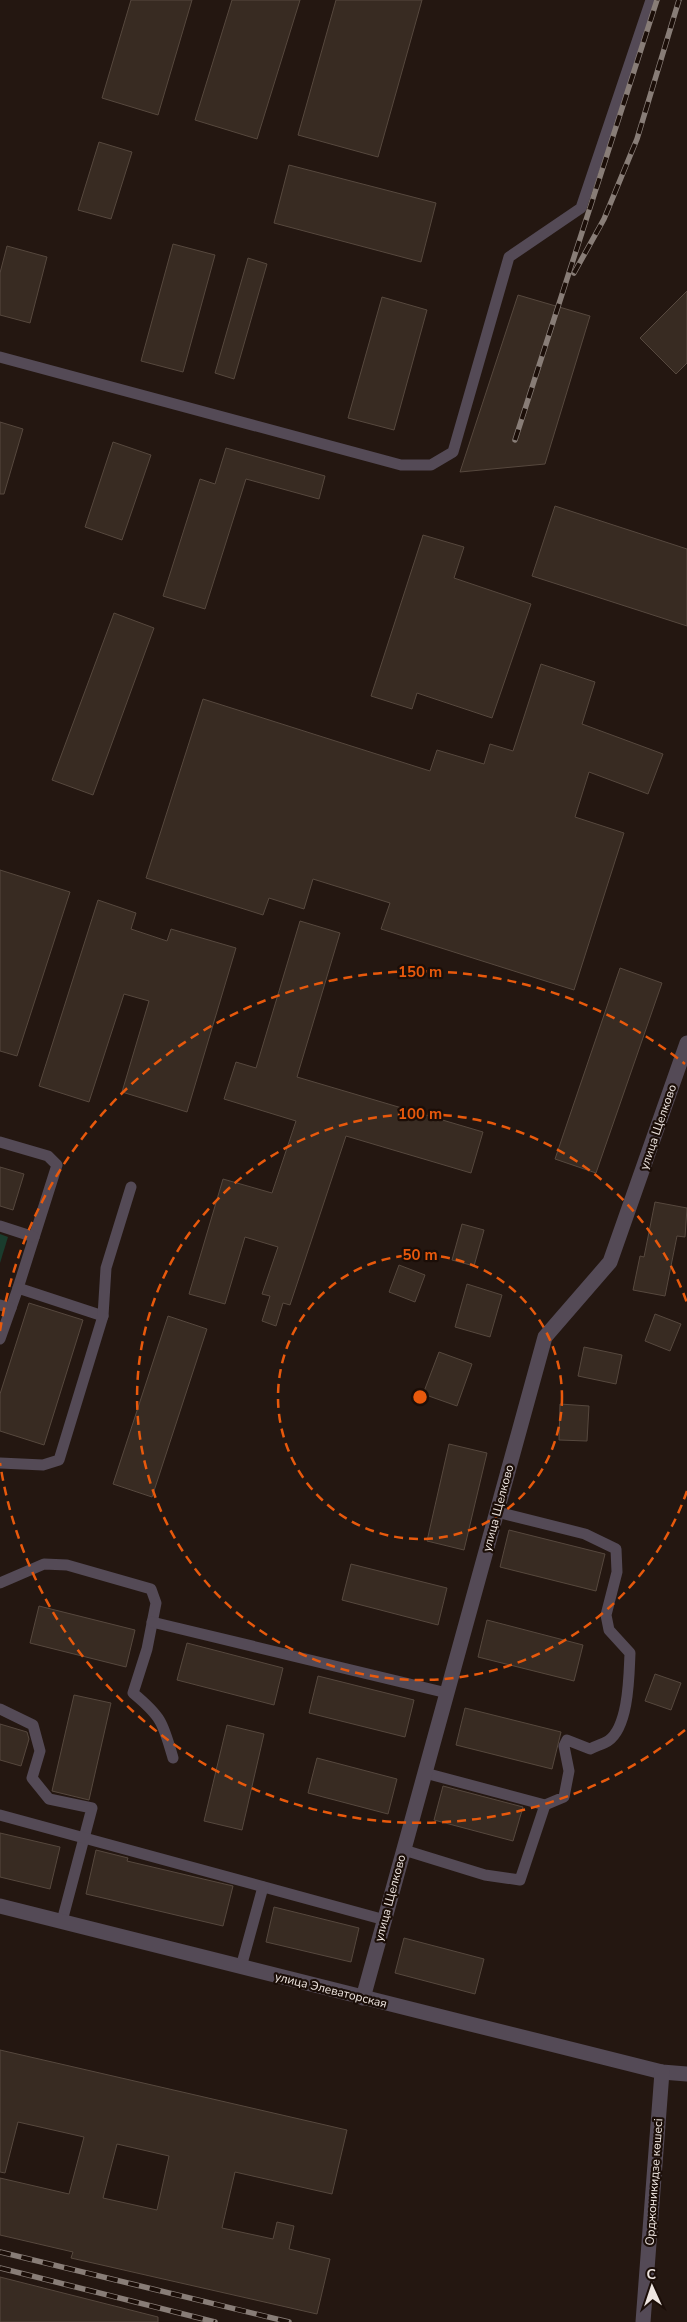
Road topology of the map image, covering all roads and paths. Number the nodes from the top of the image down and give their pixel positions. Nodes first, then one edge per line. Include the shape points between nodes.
1 (651, 0) edge
2 (0, 356) edge
3 (687, 1043) edge
4 (0, 1142) edge
5 (131, 1187) dead end
6 (0, 1226) edge
7 (34, 1237) junction
8 (18, 1288) junction
9 (5, 1307) edge
10 (103, 1316) junction
11 (0, 1339) edge
12 (0, 1463) edge
13 (497, 1512) junction
14 (0, 1583) edge
15 (152, 1622) junction
16 (447, 1693) junction
17 (0, 1709) edge
18 (173, 1758) dead end
19 (425, 1773) junction
20 (545, 1805) junction
21 (0, 1815) edge
22 (84, 1838) junction
23 (404, 1850) junction
24 (263, 1886) junction
25 (0, 1906) edge
26 (384, 1920) junction
27 (62, 1921) junction
28 (241, 1967) junction
29 (363, 1998) junction
30 (662, 2072) junction
31 (687, 2074) edge
32 (644, 2322) edge

1 - 2 lane via 580,208 509,257 453,452 431,465 401,465
3 - 13 street, улица Щелково via 610,1262 545,1337
4 - 7 lane via 48,1156 57,1165
5 - 10 lane via 106,1268
6 - 7 lane
7 - 8 lane
8 - 9 lane
8 - 10 lane
9 - 11 lane
10 - 12 lane via 59,1460 43,1465
13 - 16 street, улица Щелково
13 - 20 lane via 585,1534 616,1550 617,1572 606,1615 609,1630 630,1652 624,1712 610,1740 590,1749 567,1740 564,1746 569,1770 564,1797
14 - 15 lane via 44,1564 67,1565 151,1589 156,1603
15 - 16 lane
15 - 18 lane via 133,1693 154,1710 164,1726
16 - 19 street, улица Щелково
17 - 22 lane via 33,1725 40,1751 32,1778 49,1799 92,1808
19 - 20 lane
19 - 23 street, улица Щелково
20 - 23 lane via 520,1880 485,1875
21 - 22 lane
22 - 24 lane
22 - 27 lane
23 - 26 street, улица Щелково
24 - 26 lane
24 - 28 lane
25 - 27 street, улица Элеваторская
26 - 29 street, улица Щелково
27 - 28 street, улица Элеваторская
28 - 29 street, улица Элеваторская
29 - 30 street, улица Элеваторская
30 - 31 street, улица Элеваторская
30 - 32 street, Орджоникидзе көшесі

